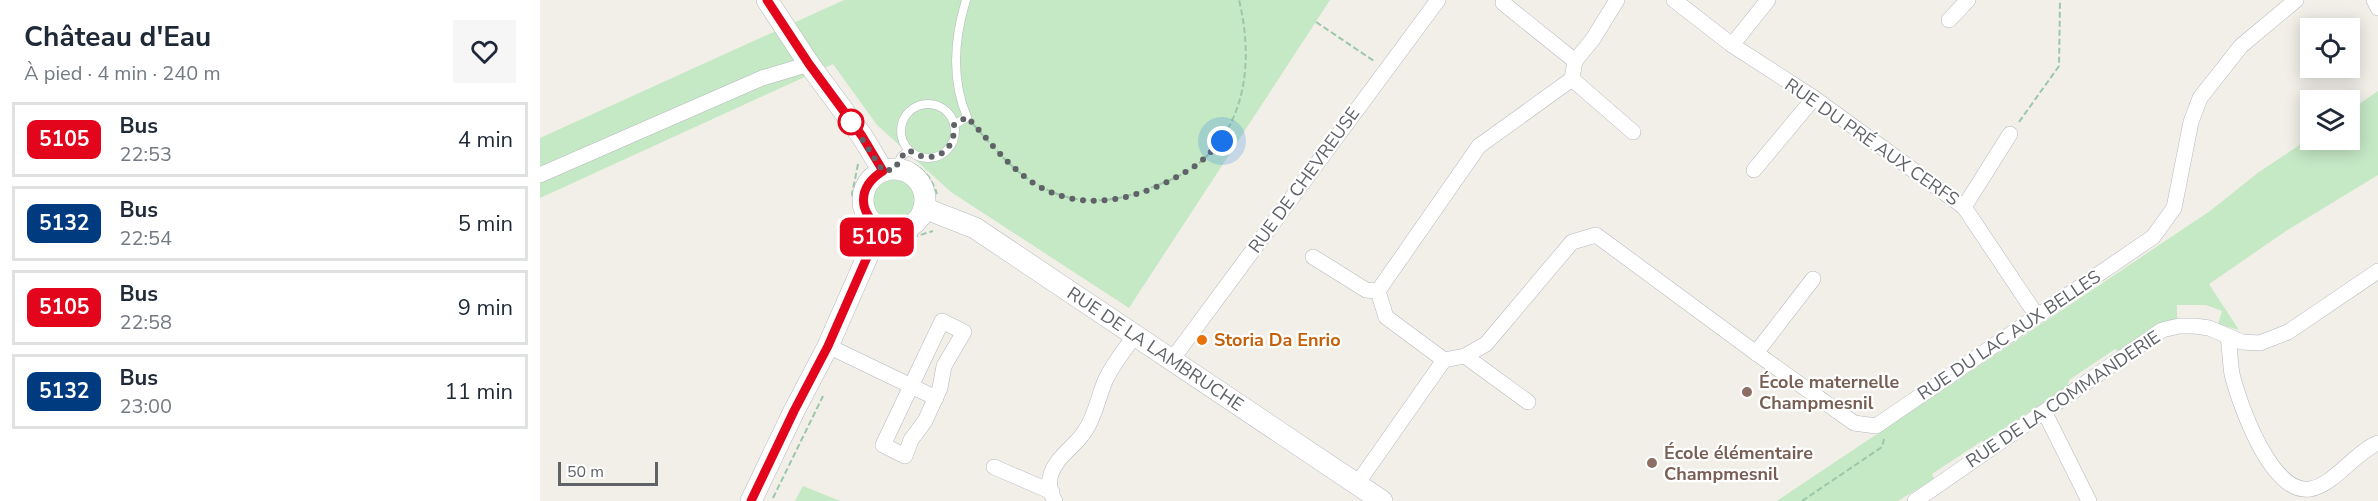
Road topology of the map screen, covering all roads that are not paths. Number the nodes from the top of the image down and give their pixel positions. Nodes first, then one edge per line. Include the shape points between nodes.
1 (766, 0) edge
2 (966, 0) edge
3 (1438, 0) edge
4 (1617, 0) edge
5 (1674, 0) edge
6 (1768, 0) edge
7 (1968, 0) edge
8 (2296, 0) edge
9 (2374, 0) edge
10 (1503, 3) dead end
11 (2378, 8) edge
12 (1949, 20) dead end
13 (1732, 45) junction
14 (1575, 61) junction
15 (809, 64) junction
16 (1572, 79) junction
17 (1814, 98) junction
18 (954, 125) junction
19 (1632, 132) dead end
20 (2010, 134) road end
21 (909, 150) junction
22 (889, 170) junction
23 (1755, 170) dead end
24 (540, 175) edge
25 (1964, 207) junction
26 (924, 208) junction
27 (883, 229) junction
28 (1313, 257) dead end
29 (2378, 272) edge
30 (1813, 279) dead end
31 (1378, 291) junction
32 (2037, 316) junction
33 (1134, 337) junction
34 (2228, 337) junction
35 (828, 346) junction
36 (1756, 353) junction
37 (1465, 356) junction
38 (1444, 360) junction
39 (1171, 361) junction
40 (910, 386) junction
41 (936, 398) junction
42 (1528, 402) dead end
43 (2045, 413) junction
44 (2378, 443) edge
45 (994, 466) dead end
46 (1357, 484) junction
47 (1053, 497) edge
48 (752, 501) edge
49 (1382, 501) edge
50 (1915, 501) edge
51 (2090, 501) edge

1 - 15 street
2 - 18 lane via 955,57 960,102 967,117
3 - 39 street, RUE DE CHEVREUSE
4 - 14 street
5 - 13 street, RUE DU PRÉ AUX CERFS
6 - 13 street
7 - 12 street
8 - 32 street, RUE DU LAC AUX BELLES via 2241,46 2200,98 2191,122 2174,208 2153,237
9 - 11 street
10 - 14 street
13 - 17 street, RUE DU PRÉ AUX CERFS
14 - 16 street
15 - 22 street
15 - 24 street via 762,78
16 - 19 street
16 - 31 street via 1479,146
17 - 23 street
17 - 25 street, RUE DU PRÉ AUX CERFS
18 - 21 lane via 952,142 941,155 924,158
18 - 21 lane via 945,110 936,105 911,110 901,125 903,143
20 - 25 street
21 - 22 lane
22 - 26 street via 912,175 919,181
22 - 27 street via 874,176 864,194 867,215
25 - 32 street, RUE DU PRÉ AUX CERFS
26 - 27 street via 912,225 893,231
26 - 33 street, RUE DE LA LAMBRUCHE via 975,228
27 - 35 street
28 - 31 street via 1366,290
29 - 34 street, RUE DE LA COMMANDERIE via 2273,339 2260,343
30 - 36 street
31 - 38 street via 1386,317
32 - 36 street, RUE DU LAC AUX BELLES via 1876,426 1854,423
33 - 39 street, RUE DE LA LAMBRUCHE
33 - 47 street via 1114,363 1085,432 1058,460 1049,484
34 - 43 street, RUE DE LA COMMANDERIE via 2194,326 2162,330
34 - 44 street via 2232,373 2247,421 2265,455 2286,482 2308,489 2322,484
35 - 40 street
35 - 48 street
36 - 37 street via 1596,235 1572,242 1486,344
37 - 38 street
37 - 42 street
38 - 46 street
39 - 46 street, RUE DE LA LAMBRUCHE
40 - 41 street
40 - 41 street via 883,445 905,456
40 - 41 street via 942,321 964,332 944,366
43 - 50 street, RUE DE LA COMMANDERIE
43 - 51 street
45 - 47 street
46 - 49 street, RUE DE LA LAMBRUCHE

